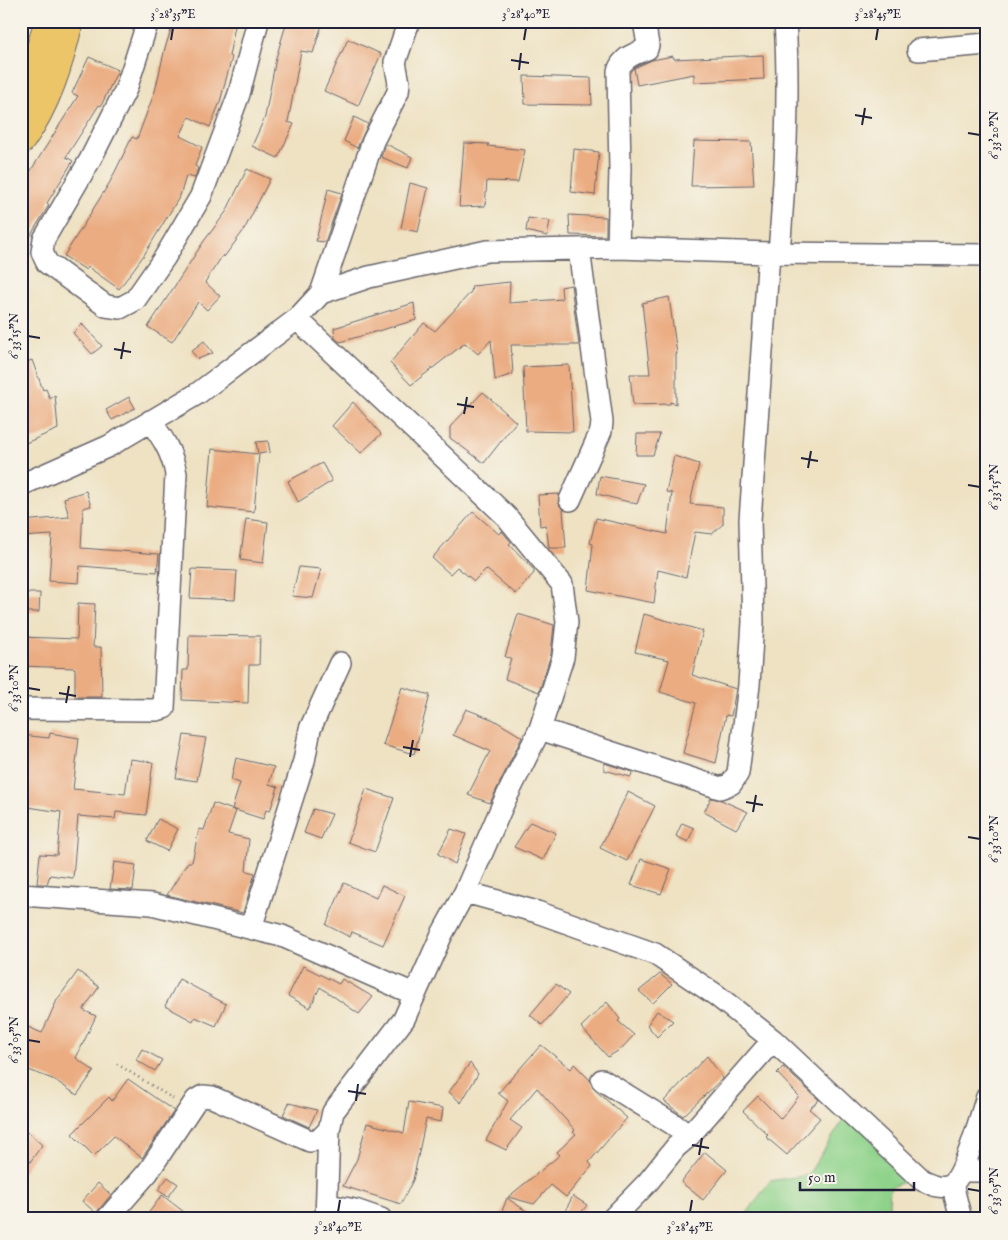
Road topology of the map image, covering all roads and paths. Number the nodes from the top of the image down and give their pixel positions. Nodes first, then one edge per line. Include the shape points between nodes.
1 (48, 21) edge
2 (69, 21) edge
3 (148, 21) edge
4 (258, 21) edge
5 (409, 21) edge
6 (644, 21) edge
7 (785, 21) edge
8 (987, 44) edge
9 (918, 50) dead end
10 (21, 95) edge
11 (21, 140) edge
12 (618, 248) junction
13 (578, 249) junction
14 (774, 253) junction
15 (986, 255) edge
16 (987, 260) edge
17 (321, 293) junction
18 (297, 319) junction
19 (150, 421) junction
20 (21, 485) edge
21 (570, 500) dead end
22 (340, 663) dead end
23 (21, 709) edge
24 (540, 729) junction
25 (465, 892) junction
26 (21, 895) edge
27 (251, 928) junction
28 (414, 994) junction
29 (774, 1040) junction
30 (117, 1064) dead end
31 (602, 1080) dead end
32 (987, 1097) edge
33 (190, 1109) junction
34 (329, 1130) junction
35 (690, 1136) junction
36 (987, 1171) edge
37 (957, 1177) junction
38 (327, 1212) edge
39 (107, 1219) edge
40 (381, 1219) edge
41 (612, 1219) edge
42 (961, 1219) edge

1 - 10 main road via 31,78
2 - 11 main road via 57,71 35,121
3 - 4 street via 126,89 44,239 42,252 47,263 106,306 120,308 135,300 166,257 201,196 239,94
5 - 17 street via 395,62 398,92 373,141
6 - 12 street via 647,49 621,62 618,71
7 - 14 street via 787,132
8 - 9 street
12 - 13 street
12 - 14 street
13 - 17 street via 487,251 369,277
13 - 21 street via 602,422
14 - 15 street
14 - 24 street via 750,520 752,631 738,773 731,784 720,788
15 - 16 street
17 - 18 street
18 - 19 street via 196,394
18 - 24 street via 506,516 562,584 567,622 563,657
19 - 20 street via 110,446
19 - 23 street via 169,449 176,474 164,708
22 - 27 street via 310,729 304,761
24 - 25 street
25 - 28 street
25 - 29 street via 537,912 655,954
26 - 27 street via 152,904
27 - 28 street via 282,936
28 - 34 street via 404,1019 333,1112
29 - 35 street
29 - 37 street via 922,1180 939,1187
30 - 33 path
31 - 35 street
32 - 37 street
33 - 34 street via 203,1096 212,1097 310,1141 320,1139
33 - 39 street via 148,1172
34 - 38 street
35 - 41 street via 676,1147
36 - 37 street
37 - 42 street
38 - 40 street via 355,1210

